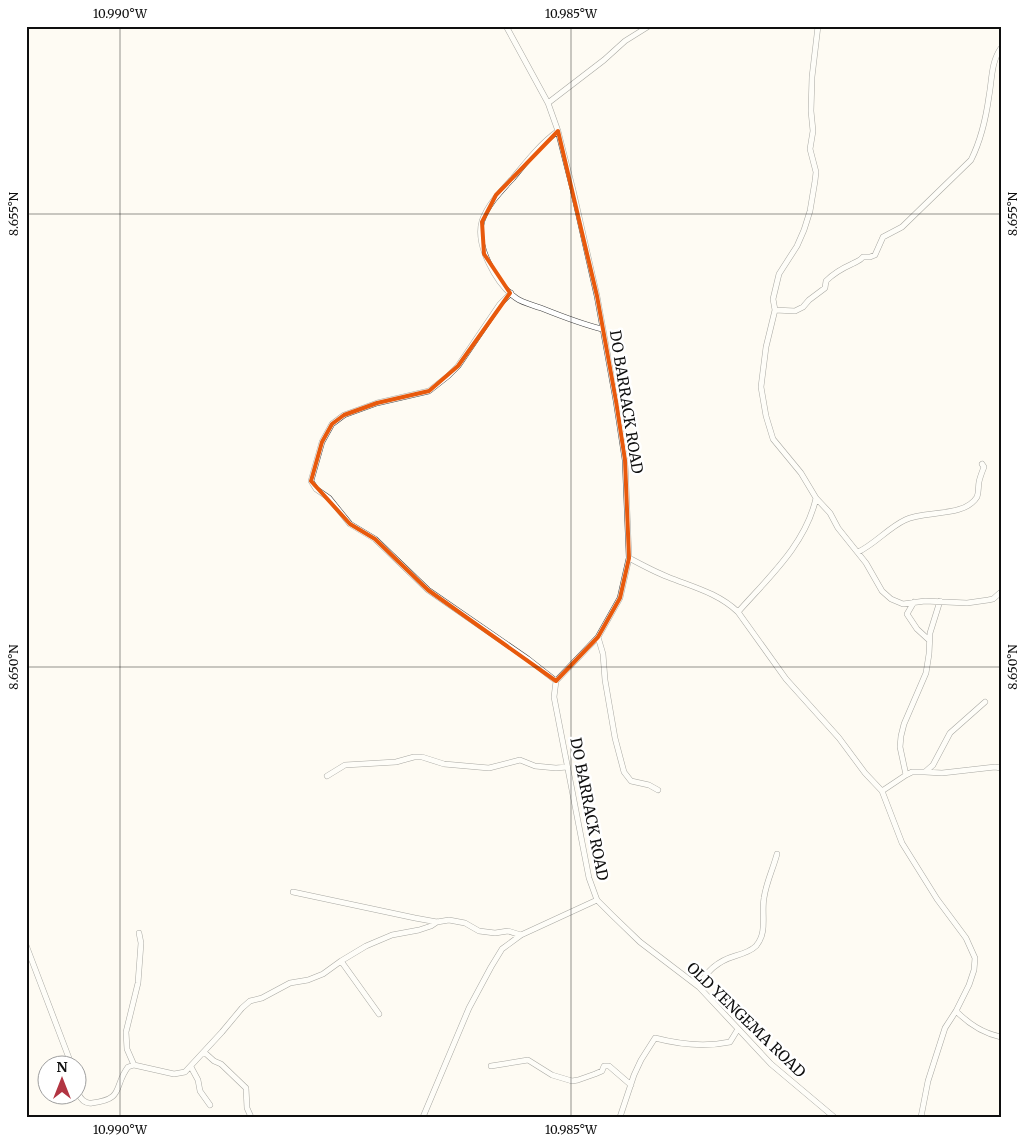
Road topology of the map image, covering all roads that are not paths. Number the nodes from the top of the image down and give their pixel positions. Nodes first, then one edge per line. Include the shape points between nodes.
1 (506, 26) edge
2 (649, 26) edge
3 (818, 26) edge
4 (1001, 48) edge
5 (548, 103) junction
6 (558, 131) junction
7 (511, 293) junction
8 (775, 310) junction
9 (602, 329) junction
10 (982, 464) dead end
11 (816, 498) junction
12 (858, 552) junction
13 (629, 558) junction
14 (1001, 592) edge
15 (940, 601) junction
16 (914, 602) junction
17 (738, 612) junction
18 (598, 637) junction
19 (930, 640) junction
20 (556, 681) junction
21 (985, 702) dead end
22 (567, 767) junction
23 (1001, 768) edge
24 (924, 772) junction
25 (906, 775) junction
26 (327, 776) dead end
27 (658, 790) dead end
28 (882, 791) junction
29 (777, 854) dead end
30 (293, 892) dead end
31 (598, 900) junction
32 (437, 922) junction
33 (139, 933) dead end
34 (521, 935) junction
35 (26, 946) edge
36 (340, 961) junction
37 (699, 987) junction
38 (956, 1010) junction
39 (379, 1014) dead end
40 (738, 1029) junction
41 (1001, 1037) edge
42 (204, 1052) junction
43 (68, 1056) edge
44 (134, 1065) junction
45 (491, 1066) dead end
46 (191, 1067) junction
47 (631, 1085) junction
48 (88, 1103) edge
49 (210, 1105) dead end
50 (251, 1117) edge
51 (423, 1117) edge
52 (620, 1117) edge
53 (834, 1117) edge
54 (921, 1117) edge

1 - 5 street, DO BARRACK ROAD
2 - 5 street
3 - 8 street via 812,77 810,149 815,181 804,230 779,274 773,299
4 - 8 street via 992,71 982,134 971,160 902,227 883,238 875,254 863,257 830,277 826,288 803,307 795,311
5 - 6 street, DO BARRACK ROAD
6 - 7 street via 496,195 482,222 480,238 484,254
6 - 9 street, DO BARRACK ROAD
7 - 9 street via 532,305
7 - 20 street via 458,366 429,392 377,403 344,415 332,424 322,442 312,481 350,524 375,539 428,590
8 - 11 street via 761,387 766,416 773,440
9 - 13 street, DO BARRACK ROAD via 625,460
10 - 12 street via 979,492 972,502 963,508 942,513 912,516
11 - 12 street
11 - 17 street via 795,547
12 - 16 street via 882,591 903,604
13 - 17 street via 669,578 699,587
13 - 18 street, DO BARRACK ROAD via 620,598
14 - 15 street via 993,599 983,601
15 - 16 street
15 - 19 street
16 - 19 street via 906,614
17 - 28 street via 786,679 840,738
18 - 20 street, DO BARRACK ROAD
18 - 27 street via 624,772 630,781
19 - 25 street via 926,673 901,736
20 - 22 street, DO BARRACK ROAD via 554,696
21 - 24 street via 950,733 933,765
22 - 26 street via 535,766 520,760 490,768 444,764 414,757 396,762 345,765
22 - 31 street, DO BARRACK ROAD via 589,878
23 - 24 street
24 - 25 street
25 - 28 street
28 - 38 street via 902,843 966,938 975,958 974,970
29 - 37 street via 763,900 760,940 754,948 706,972
30 - 32 street
31 - 34 street
31 - 37 street, OLD YENGEMA ROAD via 640,942
32 - 34 street via 450,920 465,923 479,931 508,931
32 - 36 street via 419,930 392,935
33 - 44 street via 138,984 126,1032 127,1049
34 - 51 street via 502,949 490,967
35 - 43 street
36 - 39 street
36 - 42 street via 324,974 290,983 250,1001
37 - 40 street, OLD YENGEMA ROAD
38 - 41 street via 969,1024
38 - 54 street via 945,1028 928,1081
40 - 47 street via 730,1042 722,1044 692,1044 654,1038
40 - 53 street, OLD YENGEMA ROAD via 771,1064
42 - 46 street
42 - 50 street via 222,1064 246,1088
44 - 46 street via 174,1074
44 - 48 street via 123,1074 112,1098
45 - 47 street via 528,1060 552,1075 578,1080 609,1066
46 - 49 street via 200,1091
47 - 52 street

